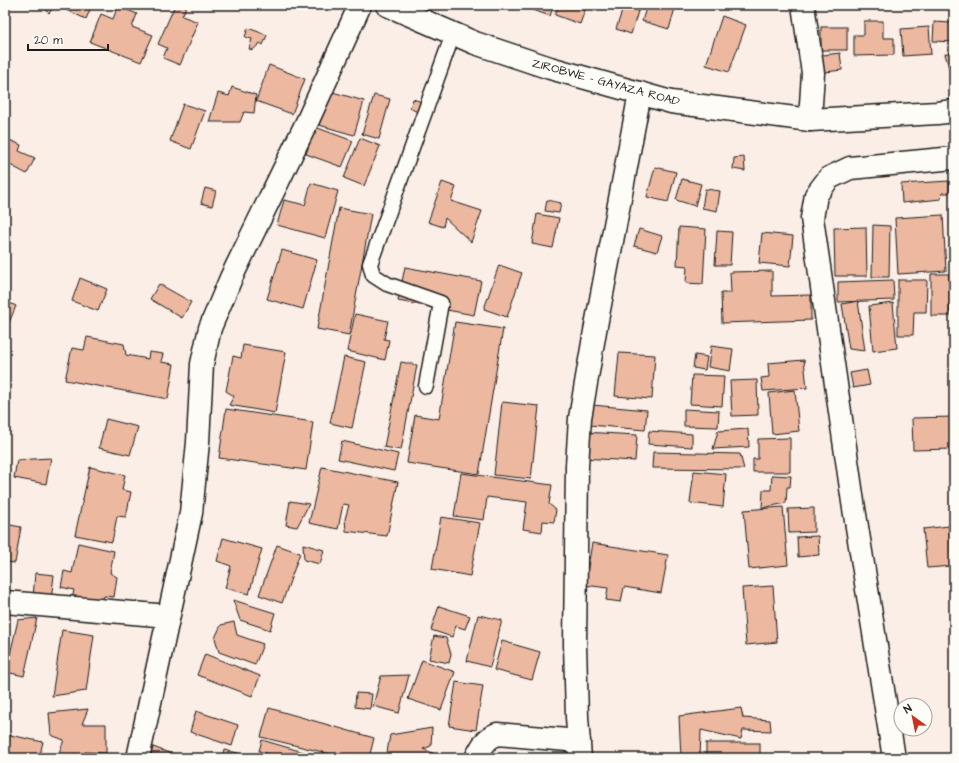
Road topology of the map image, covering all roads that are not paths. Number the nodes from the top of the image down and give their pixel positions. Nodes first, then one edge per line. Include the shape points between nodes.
1 (360, 5) edge
2 (387, 5) edge
3 (803, 5) edge
4 (453, 34) junction
5 (640, 93) junction
6 (954, 111) edge
7 (810, 120) junction
8 (954, 158) edge
9 (426, 386) dead end
10 (5, 602) edge
11 (168, 616) junction
12 (580, 750) edge
13 (138, 758) edge
14 (476, 758) edge
15 (894, 758) edge

1 - 11 street via 308,120 231,278 210,328 202,364 191,513
2 - 4 street, ZIROBWE - GAYAZA ROAD
3 - 7 street via 813,73
4 - 5 street, ZIROBWE - GAYAZA ROAD via 550,68
4 - 9 lane via 370,264 373,275 387,284 441,303
5 - 7 street, ZIROBWE - GAYAZA ROAD via 671,102
5 - 12 street via 580,418 576,466 575,637
6 - 7 street, ZIROBWE - GAYAZA ROAD
8 - 15 street via 850,168 829,178 816,195 812,218 852,502
10 - 11 street
11 - 13 street
12 - 14 street via 497,734 482,746

